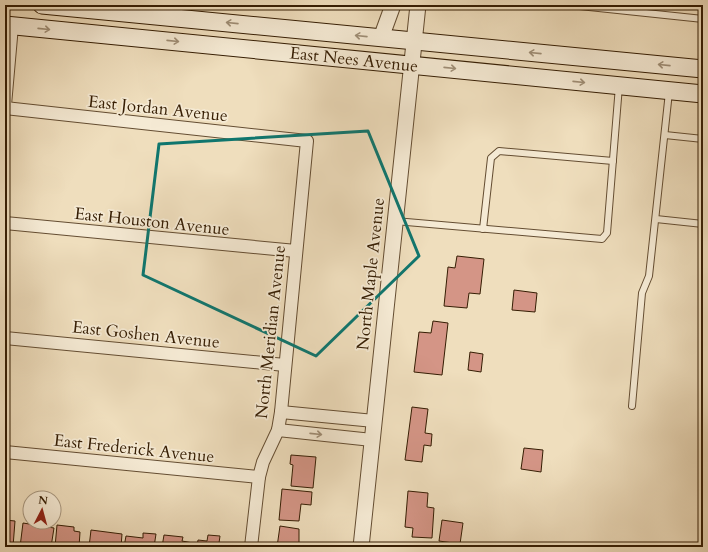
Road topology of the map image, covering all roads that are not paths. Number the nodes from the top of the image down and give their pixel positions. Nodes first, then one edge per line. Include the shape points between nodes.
1 (42, 5) edge
2 (393, 5) edge
3 (418, 5) edge
4 (570, 5) edge
5 (174, 17) junction
6 (703, 20) edge
7 (7, 22) edge
8 (381, 38) junction
9 (414, 41) junction
10 (411, 64) junction
11 (703, 69) edge
12 (619, 86) junction
13 (670, 90) junction
14 (703, 94) edge
15 (5, 107) edge
16 (665, 135) junction
17 (703, 139) edge
18 (307, 141) joint
19 (613, 161) junction
20 (656, 219) junction
21 (395, 221) junction
22 (5, 223) edge
23 (703, 224) edge
24 (483, 229) junction
25 (296, 251) junction
26 (5, 338) edge
27 (284, 365) junction
28 (632, 406) dead end
29 (281, 412) junction
30 (374, 421) junction
31 (278, 430) junction
32 (372, 440) junction
33 (5, 452) edge
34 (259, 477) junction
35 (251, 547) edge
36 (361, 547) edge

1 - 5 main road, East Nees Avenue
2 - 8 street
3 - 9 street, North Maple Avenue
4 - 6 lane
5 - 7 main road via 113,24 13,14
8 -> 5 main road, East Nees Avenue
7 -> 10 main road, East Nees Avenue
7 - 15 street
8 - 9 main road, East Nees Avenue
9 - 10 street, North Maple Avenue
11 -> 9 main road, East Nees Avenue
10 -> 12 main road, East Nees Avenue
10 - 21 street, North Maple Avenue
12 - 13 main road, East Nees Avenue
12 - 19 lane
13 - 14 main road, East Nees Avenue
13 - 16 lane
15 - 18 street, East Jordan Avenue
16 - 17 lane
16 - 20 lane
18 - 25 street, North Meridian Avenue
19 - 24 lane via 499,151 491,158
19 - 24 lane via 607,233 602,239
20 - 23 lane
20 - 28 lane via 650,276 642,293
21 - 24 lane
21 - 30 street, North Maple Avenue
22 - 25 street, East Houston Avenue
25 - 27 street, North Meridian Avenue
26 - 27 street, East Goshen Avenue
27 - 29 street, North Meridian Avenue
29 - 30 street
29 - 31 street, North Meridian Avenue
30 - 32 street, North Maple Avenue
31 -> 32 street
31 - 34 street, North Meridian Avenue
32 - 36 street, North Maple Avenue
33 - 34 street, East Frederick Avenue
34 - 35 street, North Meridian Avenue

